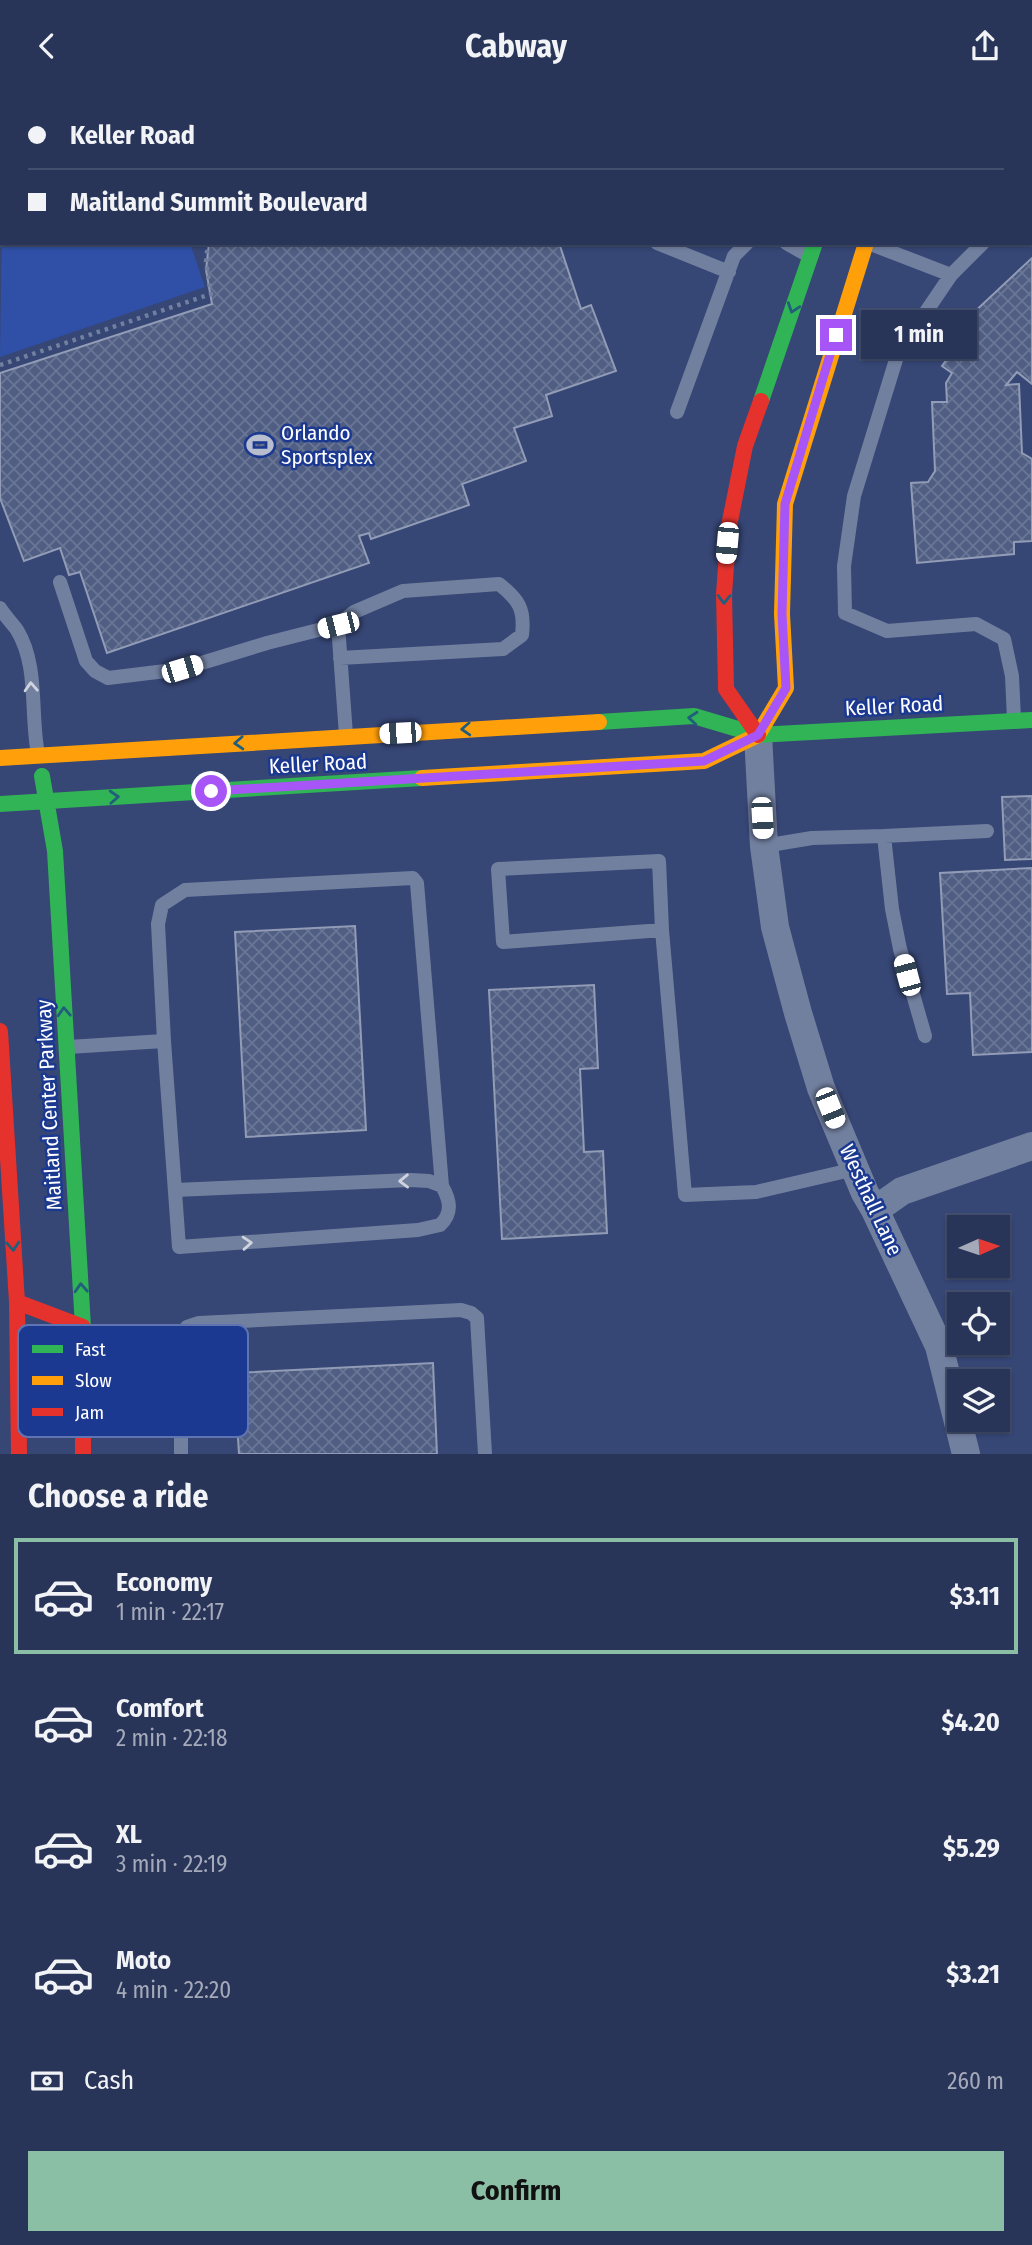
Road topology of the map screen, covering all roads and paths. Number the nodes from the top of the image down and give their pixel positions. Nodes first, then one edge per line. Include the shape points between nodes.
1 (208, 245) edge
2 (662, 245) edge
3 (745, 245) edge
4 (794, 245) edge
5 (866, 245) edge
6 (872, 245) edge
7 (981, 245) edge
8 (813, 250) edge
9 (729, 272) junction
10 (951, 275) junction
11 (0, 365) edge
12 (677, 412) dead end
13 (60, 582) dead end
14 (0, 608) edge
15 (338, 625) junction
16 (340, 658) junction
17 (1032, 720) edge
18 (1014, 721) junction
19 (758, 735) junction
20 (346, 736) junction
21 (38, 755) junction
22 (0, 758) edge
23 (46, 801) junction
24 (0, 804) edge
25 (987, 831) dead end
26 (884, 836) junction
27 (764, 846) junction
28 (662, 930) junction
29 (0, 1031) edge
30 (925, 1036) dead end
31 (164, 1041) junction
32 (66, 1047) junction
33 (1032, 1146) edge
34 (855, 1169) junction
35 (442, 1186) junction
36 (175, 1190) junction
37 (875, 1210) junction
38 (17, 1302) junction
39 (0, 1303) edge
40 (21, 1325) edge
41 (78, 1325) edge
42 (83, 1325) edge
43 (193, 1325) edge
44 (18, 1344) edge
45 (0, 1347) edge
46 (485, 1454) edge
47 (966, 1454) edge

1 - 11 path via 211,294
2 - 9 lane
3 - 9 lane via 734,256
4 - 8 lane
5 - 19 street via 785,504 782,614 786,688
6 - 10 lane
7 - 10 lane
8 -> 19 street via 746,446 729,526 724,594 726,689
9 - 12 lane
10 - 18 lane via 898,353 883,400 854,496 844,566 845,613 887,631 976,624 1004,639
13 - 15 lane via 86,661 108,678 182,669
21 -> 14 lane via 30,667 18,632
15 - 16 lane
15 - 16 lane via 354,612 403,591 499,584 516,597 524,618 522,635 503,649
16 - 20 lane
17 - 18 street, Keller Road
18 - 19 street, Keller Road
19 -> 20 street, Keller Road via 694,716
23 -> 19 street, Keller Road via 704,761
19 - 27 street, Westhall Lane
20 -> 21 street, Keller Road
21 - 22 street, Keller Road
21 - 23 street, Maitland Center Parkway
23 - 24 street, Keller Road
32 -> 23 street, Maitland Center Parkway via 55,851
25 - 26 lane
26 - 27 lane via 812,838
26 - 30 lane via 892,909
27 - 34 street, Westhall Lane via 775,927 798,1013 821,1088
28 - 28 lane via 503,942 498,869 659,861
28 - 34 lane via 685,1195 756,1192
29 -> 38 street, Maitland Center Parkway
31 - 32 lane
31 - 35 lane via 158,924 162,905 172,897 185,890 413,878 417,883
31 - 36 lane
42 -> 32 street, Maitland Center Parkway
33 - 37 street via 902,1191
34 - 37 street, Westhall Lane
35 -> 36 lane via 410,1180
36 -> 35 lane via 179,1247 440,1225 446,1220 449,1204
37 - 47 street, Westhall Lane via 939,1346
38 - 39 lane
38 - 40 street, Maitland Center Parkway
38 - 41 street
43 - 46 lane via 471,1313 477,1318
44 - 45 lane

